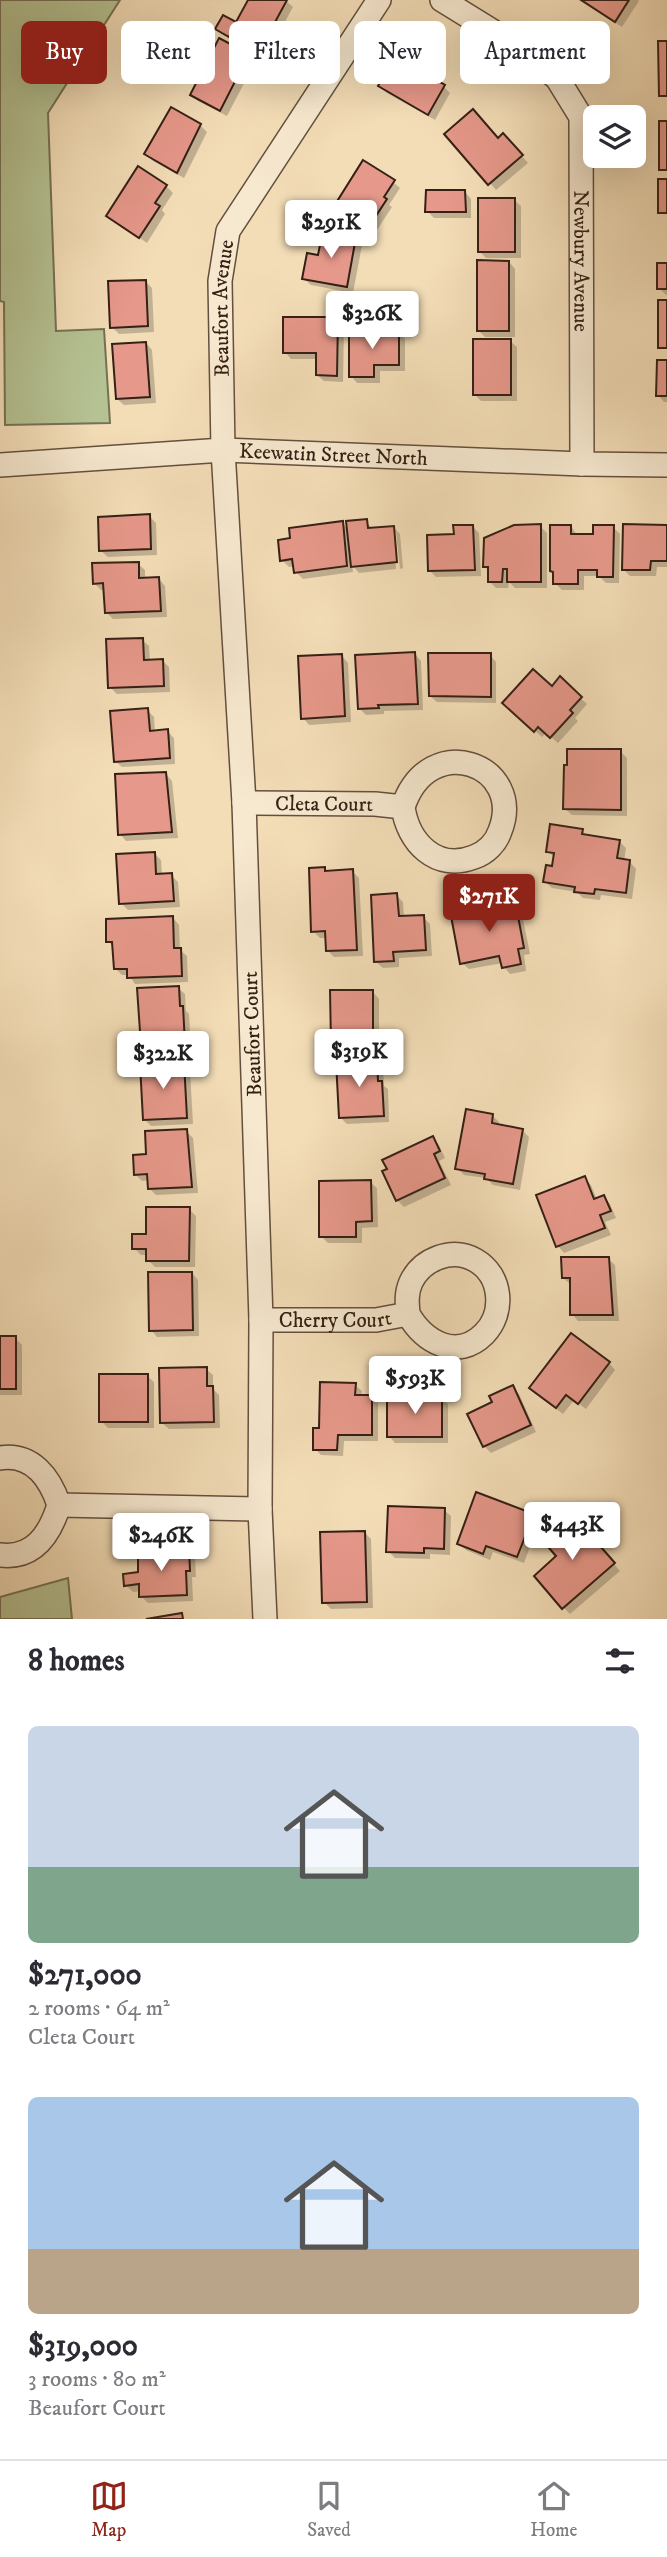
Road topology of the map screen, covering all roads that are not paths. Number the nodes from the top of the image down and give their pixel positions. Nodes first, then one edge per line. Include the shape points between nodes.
1 (379, 0) edge
2 (442, 0) edge
3 (223, 450) junction
4 (582, 464) junction
5 (0, 465) edge
6 (667, 465) edge
7 (244, 803) junction
8 (403, 807) junction
9 (408, 1314) junction
10 (261, 1320) junction
11 (0, 1458) edge
12 (60, 1505) junction
13 (260, 1509) junction
14 (0, 1555) edge
15 (265, 1619) edge

1 - 3 street, Beaufort Avenue via 228,231 220,281
2 - 4 street, Newbury Avenue via 515,45 557,78 581,117
3 - 4 street, Keewatin Street North
3 - 5 street, Keewatin Street North
3 - 7 street, Beaufort Court
4 - 6 street, Keewatin Street North
7 - 8 street, Cleta Court
7 - 10 street, Beaufort Court
8 - 8 street, Cleta Court via 419,846 446,860 476,857 499,836 504,820 498,786 473,764 439,764 424,772
9 - 9 street, Cherry Court via 426,1338 440,1345 469,1343 482,1336 497,1311 495,1282 475,1260 444,1255 418,1270 410,1284
9 - 10 street, Cherry Court via 376,1320
10 - 13 street, Beaufort Court
11 - 12 street via 21,1459 36,1466 48,1478
12 - 13 street
12 - 14 street via 53,1524 34,1548 19,1555
13 - 15 street, Beaufort Court

